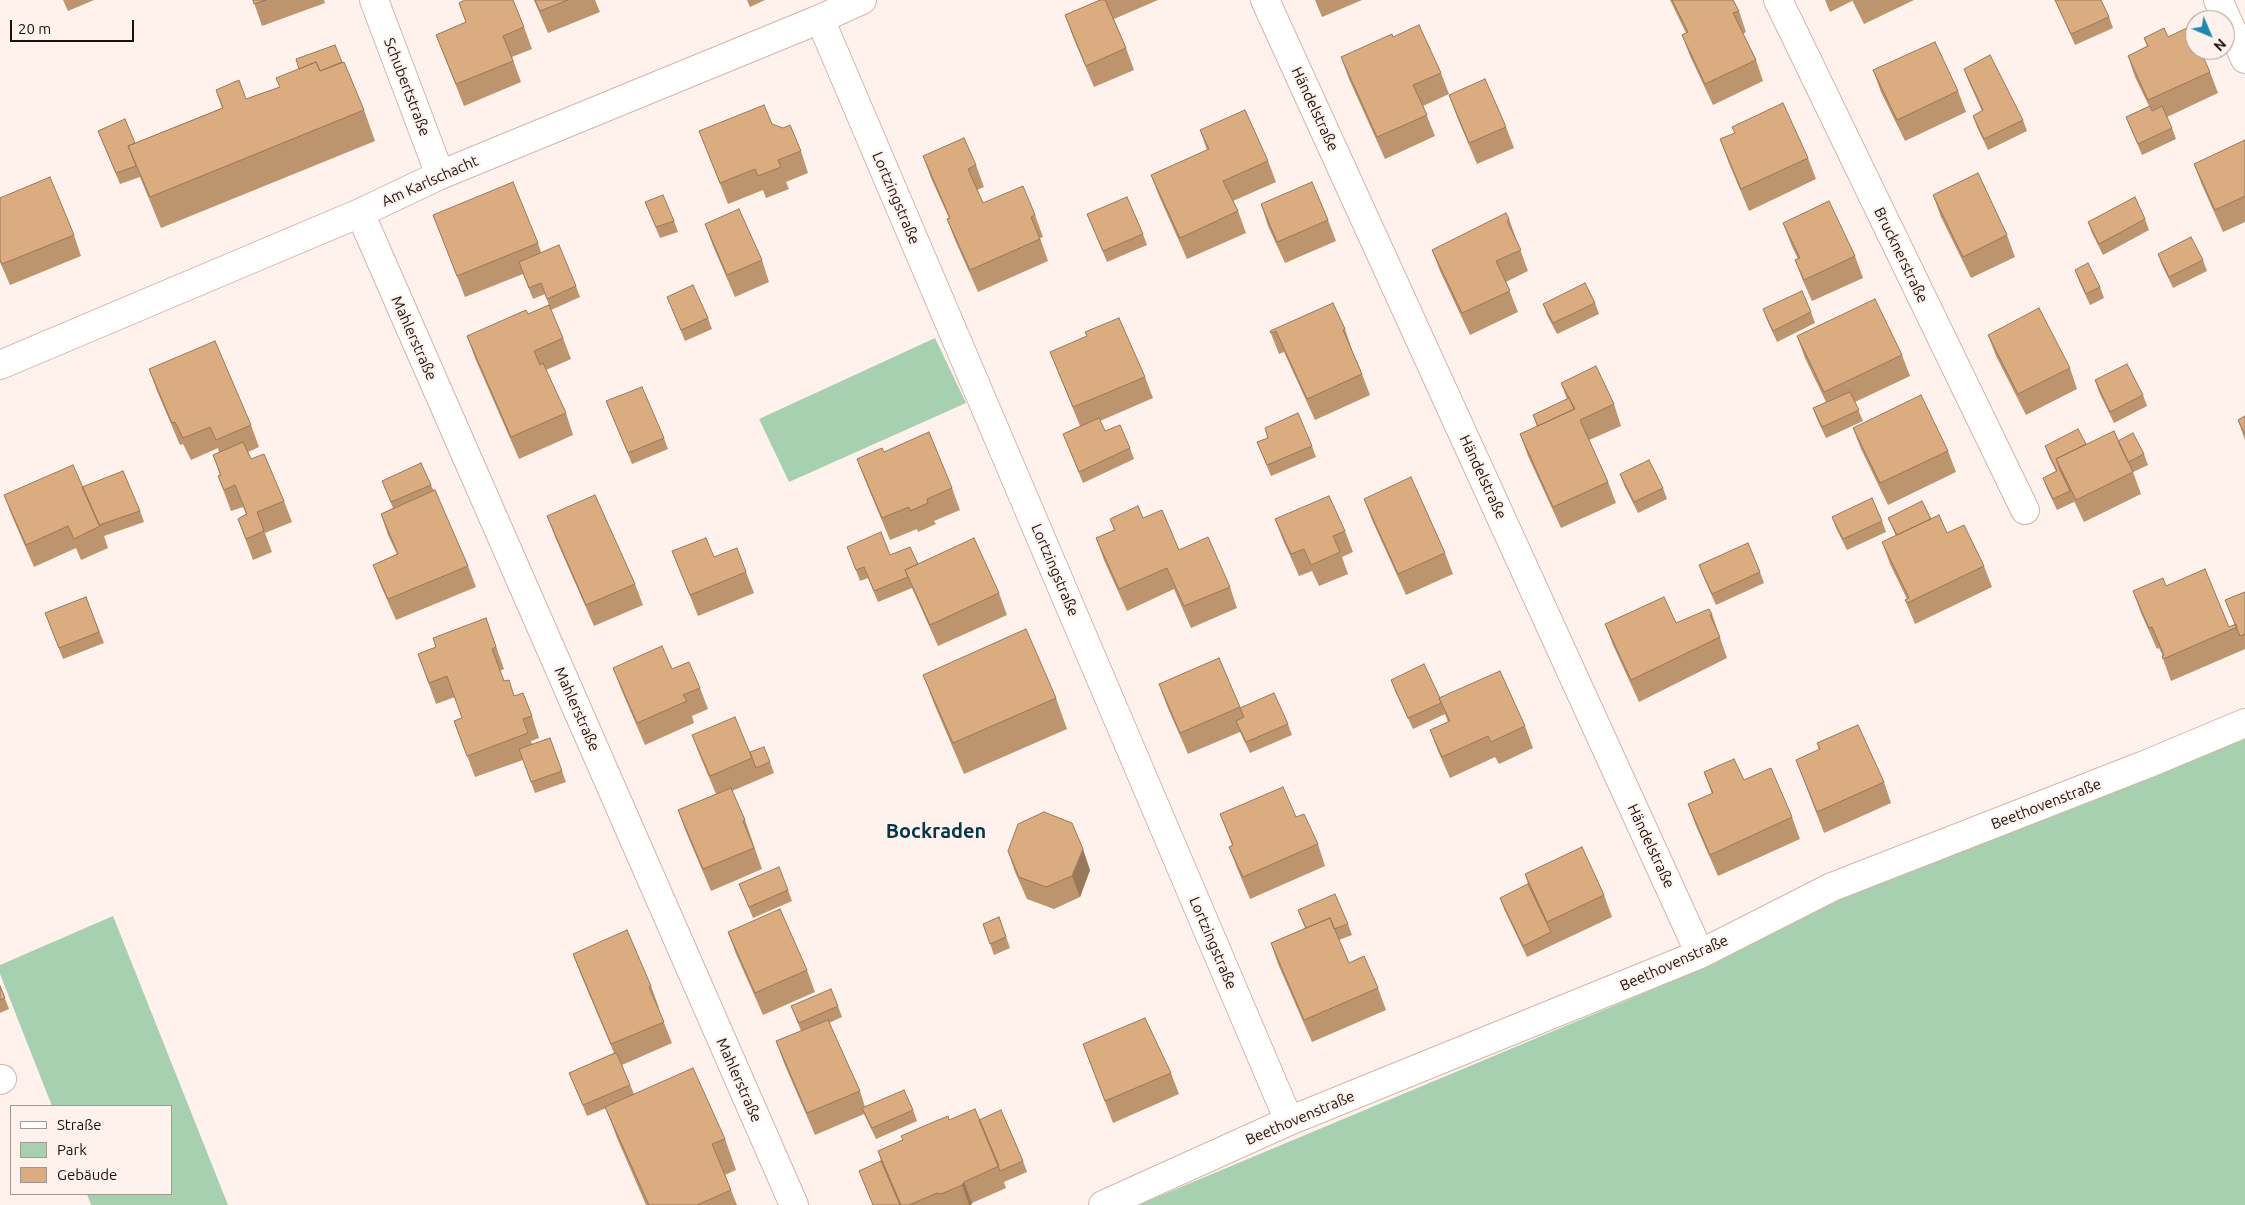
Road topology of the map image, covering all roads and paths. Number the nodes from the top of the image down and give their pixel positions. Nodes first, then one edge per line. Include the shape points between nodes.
1 (374, 0) edge
2 (862, 0) edge
3 (1265, 0) edge
4 (1778, 0) edge
5 (2218, 0) edge
6 (820, 19) junction
7 (2245, 59) edge
8 (440, 175) junction
9 (360, 213) junction
10 (0, 365) edge
11 (2025, 510) dead end
12 (2245, 723) edge
13 (1700, 954) junction
14 (1289, 1121) junction
15 (794, 1205) edge
16 (1103, 1205) edge

1 - 8 street, Schubertstraße
2 - 6 street, Am Karlschacht
3 - 13 street, Händelstraße
4 - 11 street, Brucknerstraße
5 - 7 street
6 - 8 street, Am Karlschacht
6 - 14 street, Lortzingstraße
8 - 9 street, Am Karlschacht
9 - 10 street, Am Karlschacht
9 - 15 street, Mahlerstraße
12 - 13 street, Beethovenstraße via 1832,887
13 - 14 street, Beethovenstraße
14 - 16 street, Beethovenstraße

